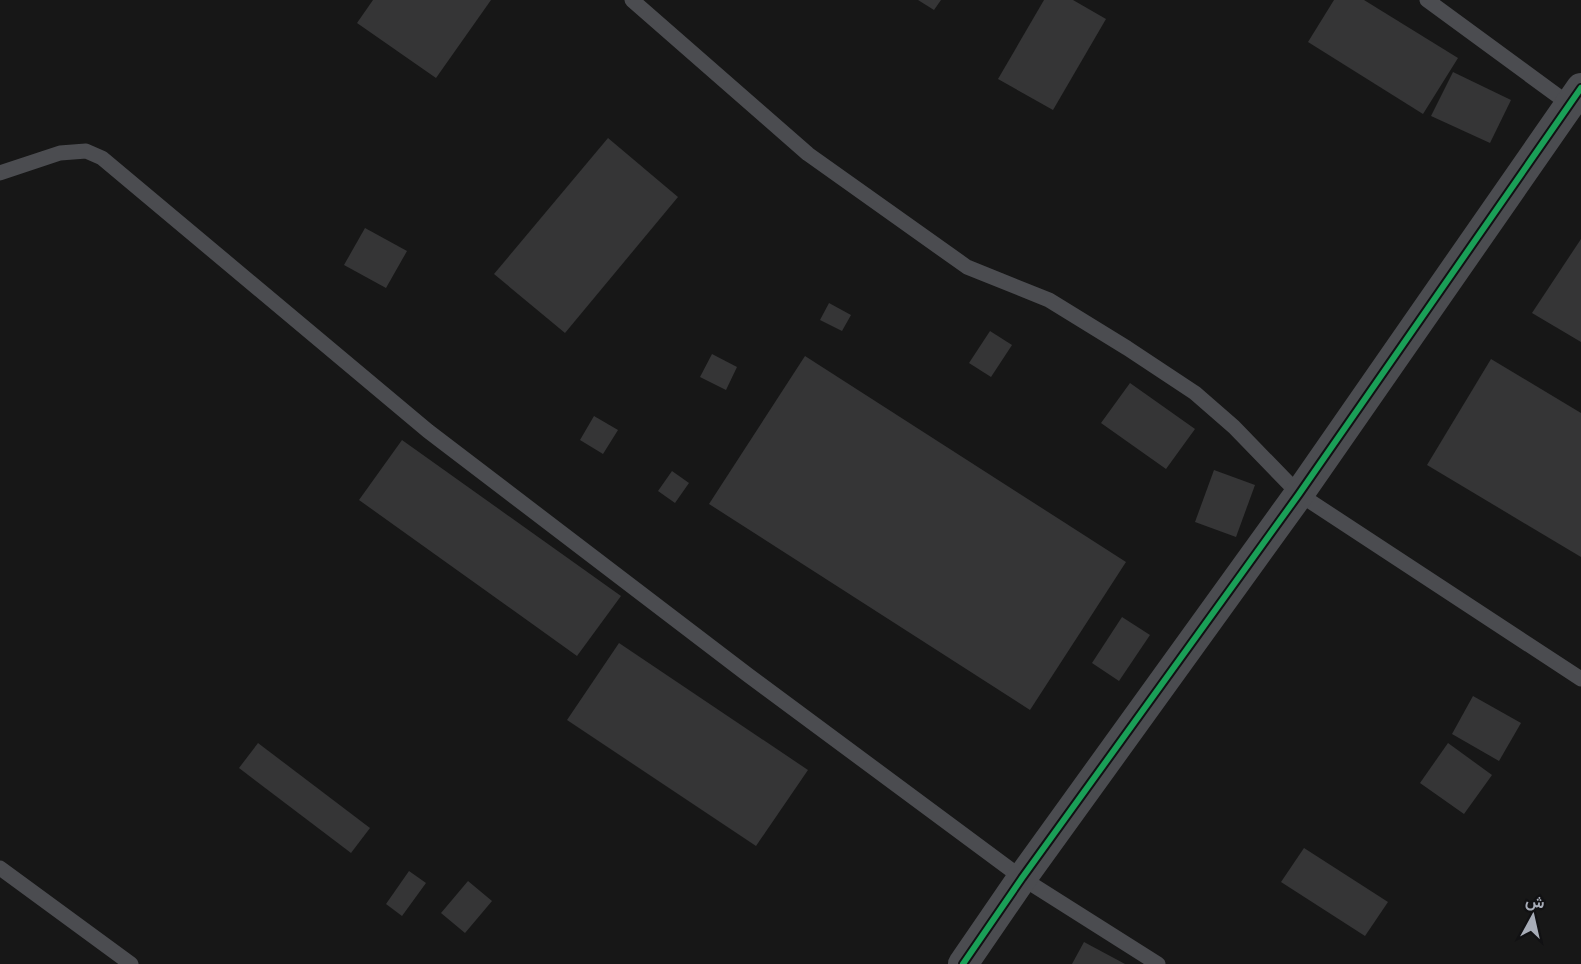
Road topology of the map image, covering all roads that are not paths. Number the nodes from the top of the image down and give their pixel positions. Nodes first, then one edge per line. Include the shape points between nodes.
1 (632, 0) edge
2 (1427, 0) edge
3 (1577, 101) edge
4 (0, 173) edge
5 (1299, 494) junction
6 (1581, 679) edge
7 (0, 868) edge
8 (1022, 878) junction
9 (131, 964) edge
10 (963, 964) edge
11 (1158, 964) edge

1 - 5 lane via 808,154 967,267 1049,300 1195,393
2 - 3 lane
3 - 5 street
4 - 8 lane via 60,153 86,151 102,158 428,431
5 - 6 lane
5 - 8 street
7 - 9 lane
8 - 10 street
8 - 11 lane

